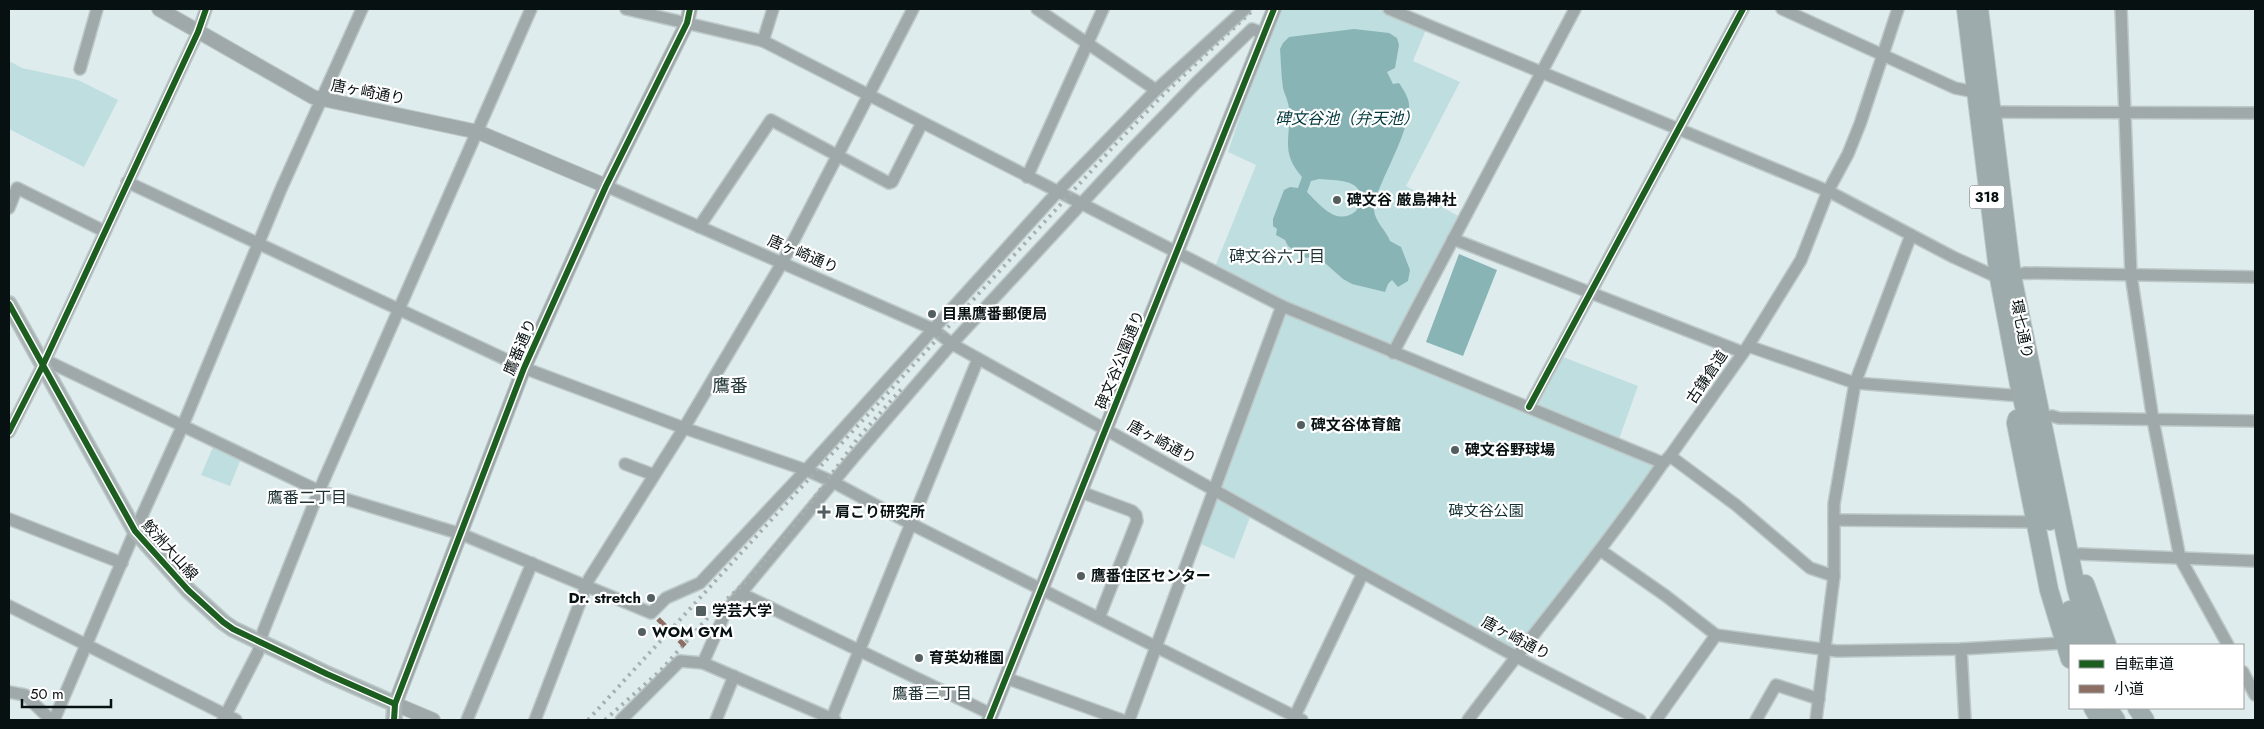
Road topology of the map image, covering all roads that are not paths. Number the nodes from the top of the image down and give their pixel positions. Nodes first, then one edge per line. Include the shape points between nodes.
1 (97, 9) edge
2 (159, 9) edge
3 (206, 9) edge
4 (362, 9) edge
5 (531, 9) edge
6 (626, 9) edge
7 (690, 9) edge
8 (773, 9) edge
9 (913, 9) edge
10 (1037, 9) edge
11 (1102, 9) edge
12 (1245, 9) edge
13 (1274, 9) edge
14 (1389, 9) edge
15 (1575, 9) edge
16 (1743, 9) edge
17 (1782, 9) edge
18 (1898, 9) edge
19 (1966, 9) edge
20 (1980, 9) edge
21 (2121, 9) edge
22 (686, 23) junction
23 (198, 32) junction
24 (1265, 34) junction
25 (763, 41) junction
26 (1087, 42) junction
27 (1882, 55) junction
28 (80, 69) dead end
29 (1541, 72) junction
30 (1156, 90) junction
31 (1975, 92) junction
32 (868, 95) junction
33 (321, 99) junction
34 (1992, 112) junction
35 (2124, 112) junction
36 (2255, 113) edge
37 (922, 123) junction
38 (1679, 129) junction
39 (478, 132) junction
40 (837, 154) junction
41 (1027, 177) junction
42 (127, 182) junction
43 (606, 186) junction
44 (1828, 191) junction
45 (1058, 192) junction
46 (1081, 203) junction
47 (9, 208) edge
48 (699, 227) junction
49 (104, 231) junction
50 (1911, 235) junction
51 (1454, 239) junction
52 (258, 243) junction
53 (1177, 253) junction
54 (782, 262) junction
55 (2131, 275) junction
56 (2005, 277) junction
57 (2255, 278) edge
58 (1590, 293) junction
59 (9, 304) edge
60 (1282, 306) junction
61 (398, 308) junction
62 (934, 329) junction
63 (952, 344) junction
64 (1745, 349) junction
65 (1393, 353) junction
66 (978, 359) junction
67 (44, 364) junction
68 (524, 368) junction
69 (2033, 382) junction
70 (1855, 383) junction
71 (2022, 396) junction
72 (1529, 407) junction
73 (2052, 416) junction
74 (2153, 420) junction
75 (2255, 421) edge
76 (183, 425) junction
77 (684, 428) junction
78 (1106, 430) junction
79 (9, 432) edge
80 (1666, 460) junction
81 (625, 464) dead end
82 (806, 470) junction
83 (654, 475) junction
84 (833, 482) junction
85 (1214, 489) junction
86 (319, 491) junction
87 (1081, 492) junction
88 (9, 519) edge
89 (1834, 520) junction
90 (2035, 522) junction
91 (911, 524) junction
92 (135, 531) junction
93 (461, 534) junction
94 (1600, 550) junction
95 (2080, 554) junction
96 (2180, 558) junction
97 (2255, 562) edge
98 (122, 563) junction
99 (532, 563) junction
100 (1364, 573) junction
101 (1834, 576) junction
102 (586, 586) junction
103 (1042, 589) junction
104 (742, 594) junction
105 (9, 606) edge
106 (1099, 618) junction
107 (1716, 635) junction
108 (260, 641) junction
109 (2069, 644) edge
110 (2070, 644) edge
111 (2092, 644) edge
112 (2107, 644) edge
113 (2227, 644) edge
114 (86, 646) junction
115 (1156, 647) junction
116 (1961, 649) junction
117 (2069, 649) edge
118 (860, 650) junction
119 (1826, 650) junction
120 (1515, 656) junction
121 (703, 663) junction
122 (2244, 674) edge
123 (734, 676) junction
124 (1006, 678) junction
125 (9, 692) edge
126 (2255, 695) edge
127 (1819, 699) junction
128 (395, 704) junction
129 (2094, 709) edge
130 (2109, 709) edge
131 (2123, 709) edge
132 (2139, 709) edge
133 (990, 717) edge
134 (228, 719) edge
135 (1297, 719) edge
136 (53, 720) edge
137 (394, 720) edge
138 (433, 720) edge
139 (467, 720) edge
140 (535, 720) edge
141 (622, 720) edge
142 (716, 720) edge
143 (833, 720) edge
144 (1122, 720) edge
145 (1129, 720) edge
146 (1468, 720) edge
147 (1640, 720) edge
148 (1656, 720) edge
149 (1756, 720) edge
150 (1816, 720) edge
151 (1966, 720) edge
152 (2100, 720) edge
153 (2116, 720) edge
154 (2129, 720) edge
155 (2145, 720) edge

1 - 28 street
2 - 23 street, 唐ヶ崎通り
3 - 23 street
4 - 33 street
5 - 39 street
6 - 22 street
7 - 22 street, 鷹番通り
8 - 25 street
9 - 32 street
10 - 26 street
11 - 26 street
12 - 30 street
13 - 24 street, 碑文谷公園通り
14 - 29 street
15 - 29 street
16 - 38 street
17 - 27 street
18 - 27 street, 古鎌倉道
19 - 31 main road, 環七通り / 318
20 - 34 main road, 環七通り / 318
21 - 35 street
22 - 25 street
22 - 43 street, 鷹番通り
23 - 33 street, 唐ヶ崎通り
23 - 42 street
24 - 46 street via 1252,29 1196,82
24 - 53 street, 碑文谷公園通り
25 - 32 street
26 - 30 street
26 - 41 street
27 - 31 street via 1955,88
27 - 44 street, 古鎌倉道 via 1860,124
29 - 38 street
29 - 51 street
30 - 45 street
31 - 56 main road, 環七通り / 318
32 - 37 street
32 - 40 street
33 - 39 street, 唐ヶ崎通り
33 - 52 street
34 - 35 street
34 - 56 main road, 環七通り / 318
35 - 36 street
35 - 55 street
37 - 40 street via 890,183
37 - 41 street
38 - 44 street
38 - 58 street
39 - 43 street, 唐ヶ崎通り
39 - 61 street
40 - 48 street via 771,120
40 - 54 street
41 - 45 street
42 - 49 street
42 - 52 street
43 - 48 street, 唐ヶ崎通り
43 - 68 street, 鷹番通り
44 - 50 street
44 - 64 street, 古鎌倉道 via 1801,260
45 - 46 street
45 - 62 street
46 - 53 street
46 - 63 street
47 - 49 street via 17,188
48 - 54 street, 唐ヶ崎通り
49 - 67 street
50 - 56 street
50 - 70 street
51 - 58 street
51 - 65 street
52 - 61 street
52 - 76 street
53 - 60 street
53 - 78 street, 碑文谷公園通り
54 - 62 street, 唐ヶ崎通り
54 - 77 street
55 - 56 street via 2025,273
55 - 57 street
55 - 74 street
56 - 69 main road, 環七通り / 318
56 - 71 main road, 環七通り / 318
58 - 64 street
58 - 72 street
59 - 67 main road, 鮫洲大山線
60 - 65 street
60 - 85 street
61 - 68 street
61 - 86 street
62 - 63 street, 唐ヶ崎通り
62 - 82 street
63 - 66 street, 唐ヶ崎通り
63 - 84 street
64 - 70 street
64 - 80 street, 古鎌倉道
65 - 72 street
66 - 78 street, 唐ヶ崎通り
66 - 91 street
67 - 76 street
67 - 79 street
67 - 92 main road, 鮫洲大山線
68 - 77 street
68 - 93 street, 鷹番通り
69 - 73 main road
69 - 111 main road, 環七通り / 318 via 2076,587
70 - 71 street
70 - 89 street
71 - 90 main road via 2016,423
71 - 110 main road, 環七通り / 318
72 - 80 street
73 - 74 street
73 - 95 main road
74 - 75 street
74 - 96 street
76 - 86 street
76 - 92 street
77 - 82 street
77 - 83 street
78 - 85 street, 唐ヶ崎通り
78 - 87 street, 碑文谷公園通り
80 - 94 street, 古鎌倉道
80 - 101 street via 1736,505 1810,568
81 - 83 street
82 - 84 street
82 - 102 street via 700,583 666,598 651,613
83 - 102 street
84 - 91 street
84 - 104 street
85 - 100 street, 唐ヶ崎通り
85 - 115 street
86 - 93 street
86 - 108 street
87 - 103 street, 碑文谷公園通り
87 - 106 street via 1132,511 1137,521
88 - 98 street
89 - 90 street
89 - 101 street
90 - 109 main road via 2049,590
91 - 103 street
91 - 118 street
92 - 98 street
92 - 108 main road, 鮫洲大山線 via 188,590 223,622
93 - 99 street
93 - 128 street, 鷹番通り
94 - 107 street
94 - 120 street, 古鎌倉道
95 - 96 street
95 - 112 main road via 2085,584
96 - 97 street
96 - 113 street
98 - 114 street
99 - 102 street
99 - 139 street
100 - 120 street, 唐ヶ崎通り
100 - 135 street
101 - 119 street
102 - 140 street
103 - 106 street
103 - 124 street, 碑文谷公園通り
104 - 118 street
104 - 121 street via 726,611
105 - 114 street
106 - 115 street
107 - 119 street
107 - 148 street
108 - 128 main road, 鮫洲大山線
108 - 134 street
114 - 134 street
114 - 136 street
115 - 135 street
115 - 145 street
116 - 117 street
116 - 119 street
116 - 151 street
118 - 133 street
118 - 143 street
119 - 127 street
120 - 146 street, 古鎌倉道
120 - 147 street, 唐ヶ崎通り
121 - 123 street
121 - 141 street via 680,661
122 - 126 street
123 - 142 street
123 - 143 street
124 - 133 street, 碑文谷公園通り
124 - 144 street
125 - 136 street via 25,695
127 - 149 street via 1776,685
127 - 150 street
128 - 137 main road
128 - 138 street
129 - 152 main road
130 - 153 main road
131 - 154 main road
132 - 155 main road

